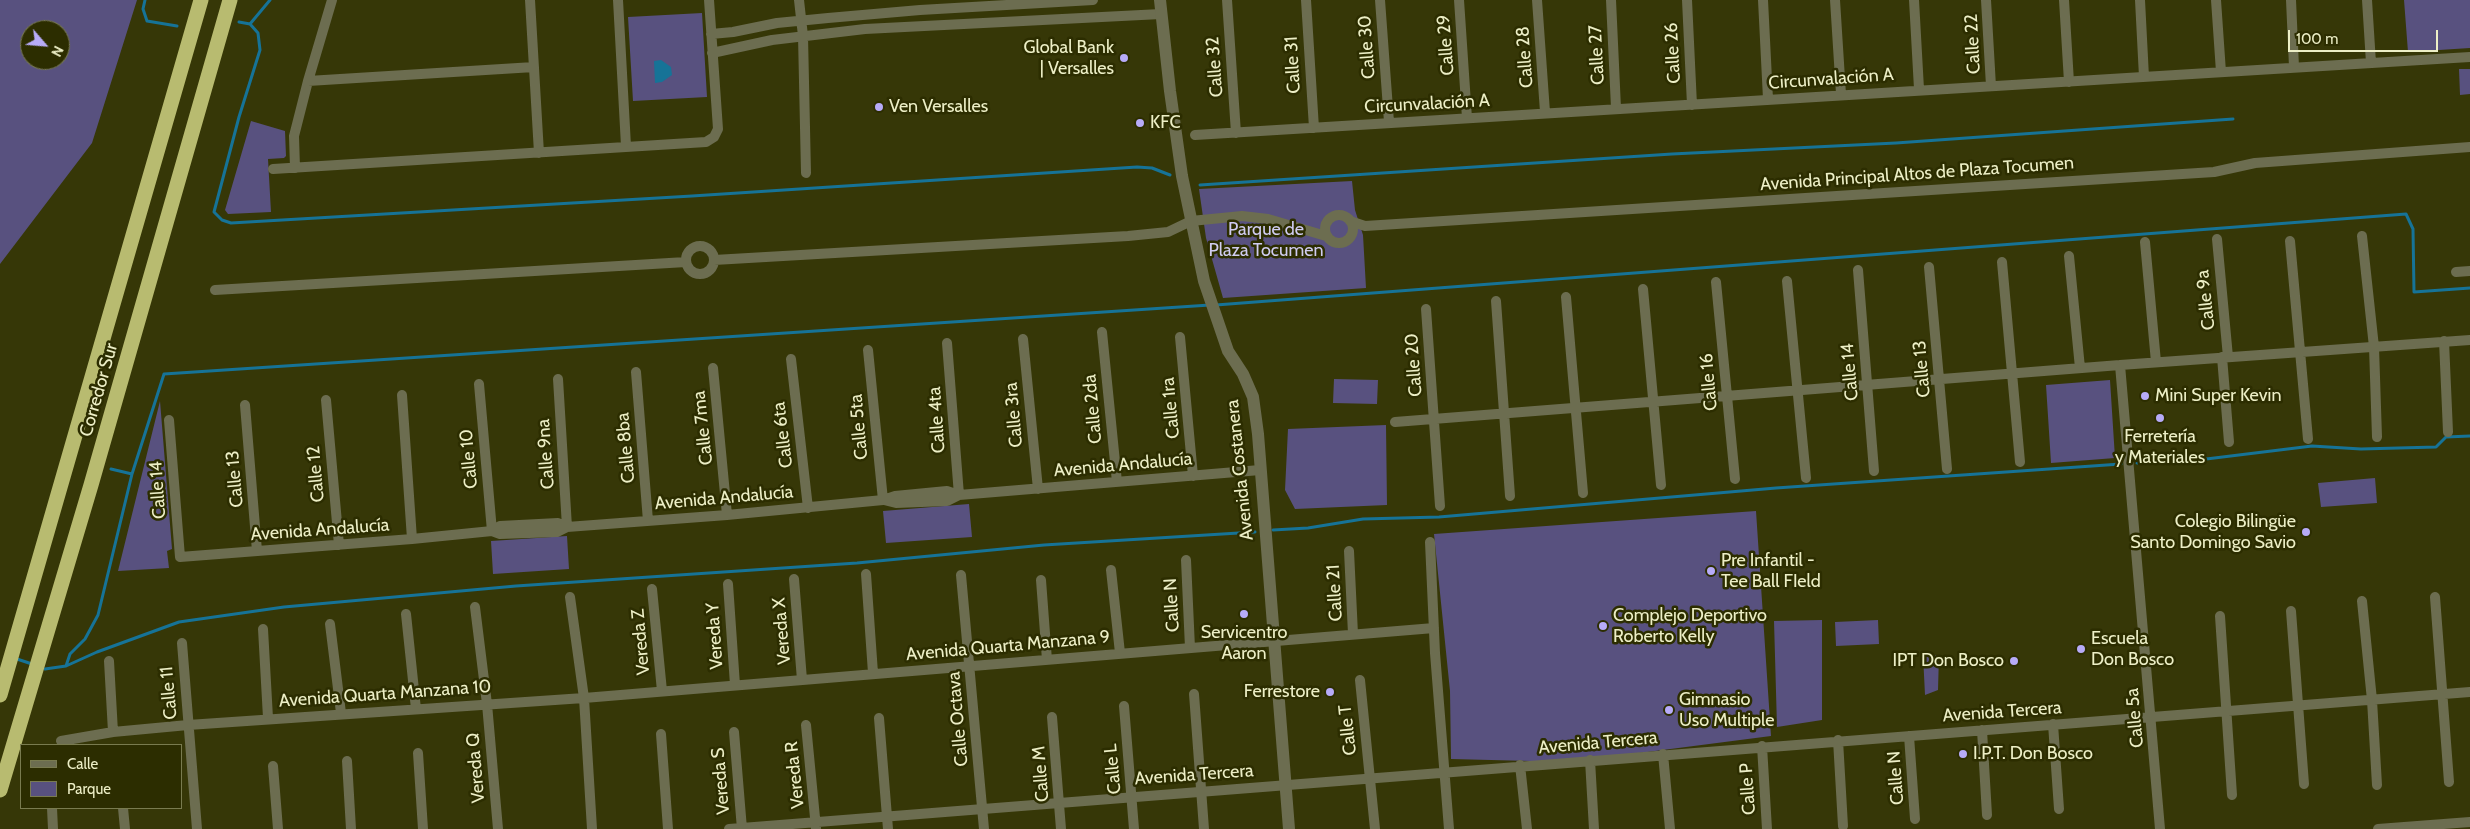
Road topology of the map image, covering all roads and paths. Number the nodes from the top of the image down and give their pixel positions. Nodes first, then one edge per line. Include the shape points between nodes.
1 (201, 0) edge
2 (230, 0) edge
3 (332, 0) edge
4 (530, 0) edge
5 (618, 0) edge
6 (709, 0) edge
7 (799, 0) edge
8 (1093, 0) edge
9 (1160, 0) edge
10 (1227, 0) edge
11 (1306, 0) edge
12 (1380, 0) edge
13 (1459, 0) edge
14 (1537, 0) edge
15 (1611, 0) edge
16 (1687, 0) edge
17 (1763, 0) edge
18 (1835, 0) edge
19 (1914, 0) edge
20 (1986, 0) edge
21 (2064, 0) edge
22 (2140, 0) edge
23 (2216, 0) edge
24 (2291, 0) edge
25 (2367, 0) edge
26 (920, 10) junction
27 (1161, 14) junction
28 (800, 18) junction
29 (921, 26) junction
30 (711, 34) junction
31 (803, 36) junction
32 (712, 53) junction
33 (2470, 57) edge
34 (2371, 62) junction
35 (534, 67) junction
36 (2294, 67) junction
37 (2221, 72) junction
38 (2144, 77) junction
39 (308, 81) junction
40 (2069, 82) junction
41 (1991, 86) junction
42 (1919, 89) junction
43 (1840, 94) junction
44 (1768, 99) junction
45 (1692, 105) junction
46 (1616, 108) junction
47 (1545, 112) junction
48 (1467, 118) junction
49 (1389, 122) junction
50 (1314, 128) junction
51 (1236, 132) junction
52 (1195, 135) dead end
53 (626, 146) junction
54 (2470, 147) edge
55 (538, 153) junction
56 (295, 168) junction
57 (273, 169) dead end
58 (806, 173) dead end
59 (1191, 221) junction
60 (1350, 221) junction
61 (1365, 226) junction
62 (1325, 231) junction
63 (1352, 234) junction
64 (2362, 236) dead end
65 (2217, 239) dead end
66 (2290, 241) dead end
67 (2145, 242) dead end
68 (2069, 256) dead end
69 (714, 260) junction
70 (686, 262) junction
71 (2002, 262) dead end
72 (1929, 267) dead end
73 (1858, 270) dead end
74 (2456, 272) dead end
75 (2470, 272) edge
76 (1787, 281) dead end
77 (1716, 282) dead end
78 (1643, 289) dead end
79 (215, 290) dead end
80 (1566, 297) dead end
81 (1496, 301) dead end
82 (1426, 309) dead end
83 (1102, 332) dead end
84 (1180, 337) dead end
85 (1023, 339) dead end
86 (2470, 340) edge
87 (2444, 342) junction
88 (947, 343) dead end
89 (2374, 346) junction
90 (868, 350) dead end
91 (2300, 352) junction
92 (2225, 357) junction
93 (791, 359) dead end
94 (2156, 362) junction
95 (2120, 365) junction
96 (713, 368) dead end
97 (2080, 368) junction
98 (636, 372) dead end
99 (2013, 373) junction
100 (558, 379) dead end
101 (1938, 379) junction
102 (479, 384) dead end
103 (1868, 385) junction
104 (1798, 390) junction
105 (402, 395) dead end
106 (1727, 396) junction
107 (326, 400) dead end
108 (1652, 402) junction
109 (244, 405) dead end
110 (1576, 408) junction
111 (1503, 415) junction
112 (1434, 419) junction
113 (169, 420) dead end
114 (1395, 422) dead end
115 (2448, 432) dead end
116 (2377, 437) dead end
117 (2308, 439) dead end
118 (2229, 442) dead end
119 (2020, 462) dead end
120 (1947, 469) dead end
121 (1260, 470) junction
122 (1874, 471) dead end
123 (1193, 476) junction
124 (1806, 478) dead end
125 (1735, 480) dead end
126 (1117, 482) junction
127 (1661, 485) dead end
128 (1038, 489) junction
129 (1583, 493) dead end
130 (959, 496) junction
131 (1510, 496) dead end
132 (883, 500) junction
133 (1440, 506) dead end
134 (808, 508) junction
135 (727, 516) junction
136 (648, 521) junction
137 (567, 527) junction
138 (492, 531) junction
139 (412, 539) junction
140 (1430, 542) dead end
141 (339, 545) junction
142 (258, 551) junction
143 (1349, 551) dead end
144 (180, 557) joint
145 (1186, 560) dead end
146 (1111, 570) dead end
147 (866, 574) dead end
148 (961, 575) dead end
149 (794, 579) dead end
150 (1041, 580) dead end
151 (728, 584) dead end
152 (652, 589) dead end
153 (570, 597) dead end
154 (2435, 597) dead end
155 (2362, 601) dead end
156 (475, 607) dead end
157 (2291, 610) dead end
158 (406, 614) dead end
159 (2220, 616) dead end
160 (330, 624) dead end
161 (1434, 628) junction
162 (263, 629) dead end
163 (1353, 634) junction
164 (1273, 641) junction
165 (182, 643) dead end
166 (1190, 648) junction
167 (1120, 653) junction
168 (1047, 660) junction
169 (109, 661) dead end
170 (970, 666) junction
171 (873, 672) junction
172 (802, 680) junction
173 (1360, 680) dead end
174 (735, 685) junction
175 (662, 691) junction
176 (2470, 692) edge
177 (1194, 694) dead end
178 (2444, 694) junction
179 (0, 695) edge
180 (584, 698) junction
181 (2372, 700) junction
182 (487, 704) junction
183 (1124, 706) dead end
184 (2298, 706) junction
185 (416, 709) junction
186 (2226, 711) junction
187 (341, 713) junction
188 (1052, 717) dead end
189 (2151, 717) junction
190 (268, 718) junction
191 (878, 718) dead end
192 (188, 724) junction
193 (2053, 724) junction
194 (806, 725) dead end
195 (1982, 730) junction
196 (113, 732) junction
197 (734, 732) dead end
198 (661, 734) dead end
199 (1909, 736) junction
200 (1838, 740) junction
201 (61, 741) dead end
202 (1762, 746) junction
203 (418, 753) dead end
204 (1664, 754) junction
205 (1590, 760) junction
206 (347, 761) dead end
207 (1520, 765) junction
208 (273, 766) dead end
209 (1444, 772) junction
210 (1369, 777) junction
211 (2449, 782) dead end
212 (1285, 784) junction
213 (2304, 784) dead end
214 (2377, 784) dead end
215 (0, 790) edge
216 (1202, 791) junction
217 (2232, 795) dead end
218 (1132, 796) junction
219 (1059, 803) junction
220 (52, 809) edge
221 (123, 809) edge
222 (983, 809) junction
223 (2060, 809) dead end
224 (1987, 815) dead end
225 (888, 817) junction
226 (1915, 819) dead end
227 (2470, 822) edge
228 (816, 826) edge
229 (1843, 826) dead end
230 (2447, 826) edge
231 (742, 828) edge
232 (54, 829) edge
233 (125, 829) edge
234 (197, 829) edge
235 (278, 829) edge
236 (350, 829) edge
237 (423, 829) edge
238 (498, 829) edge
239 (592, 829) edge
240 (668, 829) edge
241 (729, 829) edge
242 (888, 829) edge
243 (984, 829) edge
244 (1061, 829) edge
245 (1134, 829) edge
246 (1204, 829) edge
247 (1289, 829) edge
248 (1375, 829) edge
249 (1449, 829) edge
250 (1527, 829) edge
251 (1594, 829) edge
252 (1670, 829) edge
253 (1767, 829) edge
254 (2160, 829) edge
255 (2378, 829) edge

1 - 179 highway, Corredor Sur
2 - 215 highway, Corredor Sur
3 - 39 street
4 - 35 street
5 - 53 street
6 - 30 street
7 - 28 street
8 - 26 street
9 - 27 street, Avenida Costanera
10 - 51 street, Calle 32
11 - 50 street, Calle 31
12 - 49 street, Calle 30
13 - 48 street, Calle 29
14 - 47 street, Calle 28
15 - 46 street, Calle 27
16 - 45 street, Calle 26
17 - 44 street
18 - 43 street
19 - 42 street
20 - 41 street, Calle 22
21 - 40 street
22 - 38 street
23 - 37 street
24 - 36 street
25 - 34 street
26 - 28 street
26 - 29 street
27 - 29 street
27 - 59 street, Avenida Costanera
28 - 30 street
28 - 31 street
29 - 31 street
30 - 32 street
31 - 32 street
31 - 58 street
32 - 53 street via 718,129 714,137 706,142
33 - 34 street, Circunvalación A
34 - 36 street, Circunvalación A
35 - 39 street
35 - 55 street
36 - 37 street, Circunvalación A
37 - 38 street, Circunvalación A
38 - 40 street, Circunvalación A
39 - 56 street via 294,136
40 - 41 street, Circunvalación A
41 - 42 street, Circunvalación A
42 - 43 street, Circunvalación A
43 - 44 street, Circunvalación A
44 - 45 street, Circunvalación A
45 - 46 street, Circunvalación A
46 - 47 street, Circunvalación A
47 - 48 street, Circunvalación A
48 - 49 street, Circunvalación A
49 - 50 street, Circunvalación A
50 - 51 street, Circunvalación A
51 - 52 street, Circunvalación A
53 - 55 street
54 - 61 street, Avenida Principal Altos de Plaza Tocumen via 2255,163 2214,172
55 - 56 street
56 - 57 street
59 - 62 street via 1255,216
59 - 69 street via 1168,232 1128,236
59 - 121 street, Avenida Costanera via 1214,314 1228,351 1252,396
60 - 61 street, Avenida Principal Altos de Plaza Tocumen
60 - 62 street via 1343,216 1333,216
60 - 63 street
61 - 63 street, Avenida Principal Altos de Plaza Tocumen
62 - 63 street via 1333,242 1342,243
64 - 89 street
65 - 92 street, Calle 9a
66 - 91 street
67 - 94 street
68 - 97 street
69 - 70 street via 708,271 700,274 692,272
69 - 70 street via 711,252 699,246 691,249
70 - 79 street
71 - 99 street
72 - 101 street, Calle 13
73 - 103 street, Calle 14
74 - 75 street
76 - 104 street
77 - 106 street, Calle 16
78 - 108 street
80 - 110 street
81 - 111 street
82 - 112 street, Calle 20
83 - 126 street, Calle 2da
84 - 123 street, Calle 1ra
85 - 128 street, Calle 3ra
86 - 87 street
87 - 89 street
87 - 115 street
88 - 130 street, Calle 4ta
89 - 91 street
89 - 116 street
90 - 132 street, Calle 5ta
91 - 92 street
91 - 117 street
92 - 94 street
92 - 118 street, Calle 9a
93 - 134 street, Calle 6ta
94 - 95 street
95 - 97 street
95 - 189 street, Calle 5a
96 - 135 street, Calle 7ma
97 - 99 street
98 - 136 street, Calle 8ba
99 - 101 street
99 - 119 street
100 - 137 street, Calle 9na
101 - 103 street
101 - 120 street, Calle 13
102 - 138 street, Calle 10
103 - 104 street
103 - 122 street, Calle 14
104 - 106 street
104 - 124 street
105 - 139 street
106 - 108 street
106 - 125 street, Calle 16
107 - 141 street, Calle 12
108 - 110 street
108 - 127 street
109 - 142 street, Calle 13
110 - 111 street
110 - 129 street
111 - 112 street
111 - 131 street
112 - 114 street
112 - 133 street, Calle 20
113 - 144 street, Calle 14
121 - 123 street, Avenida Andalucía
121 - 164 street, Avenida Costanera
123 - 126 street, Avenida Andalucía
126 - 128 street, Avenida Andalucía
128 - 130 street, Avenida Andalucía
130 - 132 street, Avenida Andalucía via 947,501 896,503
132 - 134 street, Avenida Andalucía
134 - 135 street, Avenida Andalucía
135 - 136 street, Avenida Andalucía
136 - 137 street, Avenida Andalucía
137 - 138 street, Avenida Andalucía via 558,523 500,526
138 - 139 street, Avenida Andalucía
139 - 141 street, Avenida Andalucía
140 - 161 street
141 - 142 street, Avenida Andalucía
142 - 144 street, Avenida Andalucía
143 - 163 street, Calle 21
145 - 166 street, Calle N
146 - 167 street
147 - 171 street
148 - 170 street, Calle Octava
149 - 172 street, Vereda X
150 - 168 street
151 - 174 street, Vereda Y
152 - 175 street, Vereda Z
153 - 180 street
154 - 178 street
155 - 181 street
156 - 182 street, Vereda Q
157 - 184 street
158 - 185 street
159 - 186 street
160 - 187 street
161 - 163 street, Avenida Quarta Manzana 9
161 - 209 street
162 - 190 street
163 - 164 street, Avenida Quarta Manzana 9
164 - 166 street, Avenida Quarta Manzana 9
164 - 212 street, Avenida Costanera
165 - 192 street, Calle 11
166 - 167 street, Avenida Quarta Manzana 9
167 - 168 street, Avenida Quarta Manzana 9
168 - 170 street, Avenida Quarta Manzana 9
169 - 196 street
170 - 171 street, Avenida Quarta Manzana 9
170 - 222 street, Calle Octava
171 - 172 street, Avenida Quarta Manzana 9
172 - 174 street, Avenida Quarta Manzana 9
173 - 210 street, Calle T
174 - 175 street, Avenida Quarta Manzana 9
175 - 180 street, Avenida Quarta Manzana 9
176 - 178 street, Avenida Tercera
177 - 216 street
178 - 181 street, Avenida Tercera
178 - 211 street
180 - 182 street, Avenida Quarta Manzana 10
180 - 239 street
181 - 184 street, Avenida Tercera
181 - 214 street
182 - 185 street, Avenida Quarta Manzana 10
182 - 238 street, Vereda Q
183 - 218 street, Calle L
184 - 186 street, Avenida Tercera
184 - 213 street
185 - 187 street, Avenida Quarta Manzana 10
186 - 189 street, Avenida Tercera
186 - 217 street
187 - 190 street, Avenida Quarta Manzana 10
188 - 219 street, Calle M
189 - 193 street, Avenida Tercera
189 - 254 street, Calle 5a
190 - 192 street, Avenida Quarta Manzana 10
191 - 225 street
192 - 196 street, Avenida Quarta Manzana 10
192 - 234 street, Calle 11
193 - 195 street, Avenida Tercera
193 - 223 street
194 - 228 street, Vereda R
195 - 199 street, Avenida Tercera
195 - 224 street
196 - 201 street, Avenida Quarta Manzana 10
197 - 231 street, Vereda S
198 - 240 street
199 - 200 street, Avenida Tercera
199 - 226 street, Calle N
200 - 202 street, Avenida Tercera
200 - 229 street
202 - 204 street, Avenida Tercera
202 - 253 street, Calle P
203 - 237 street
204 - 205 street, Avenida Tercera
204 - 252 street
205 - 207 street, Avenida Tercera
205 - 251 street
206 - 236 street
207 - 209 street, Avenida Tercera
207 - 250 street
208 - 235 street
209 - 210 street, Avenida Tercera
209 - 249 street
210 - 212 street, Avenida Tercera
210 - 248 street, Calle T
212 - 216 street, Avenida Tercera
212 - 247 street, Avenida Costanera
216 - 218 street, Avenida Tercera
216 - 246 street
218 - 219 street, Avenida Tercera
218 - 245 street, Calle L
219 - 222 street, Avenida Tercera
219 - 244 street, Calle M
220 - 232 street
221 - 233 street
222 - 225 street, Avenida Tercera
222 - 243 street, Calle Octava
225 - 228 street, Avenida Tercera
225 - 242 street
227 - 230 street
228 - 231 street, Avenida Tercera
230 - 255 street
231 - 241 street, Avenida Tercera

